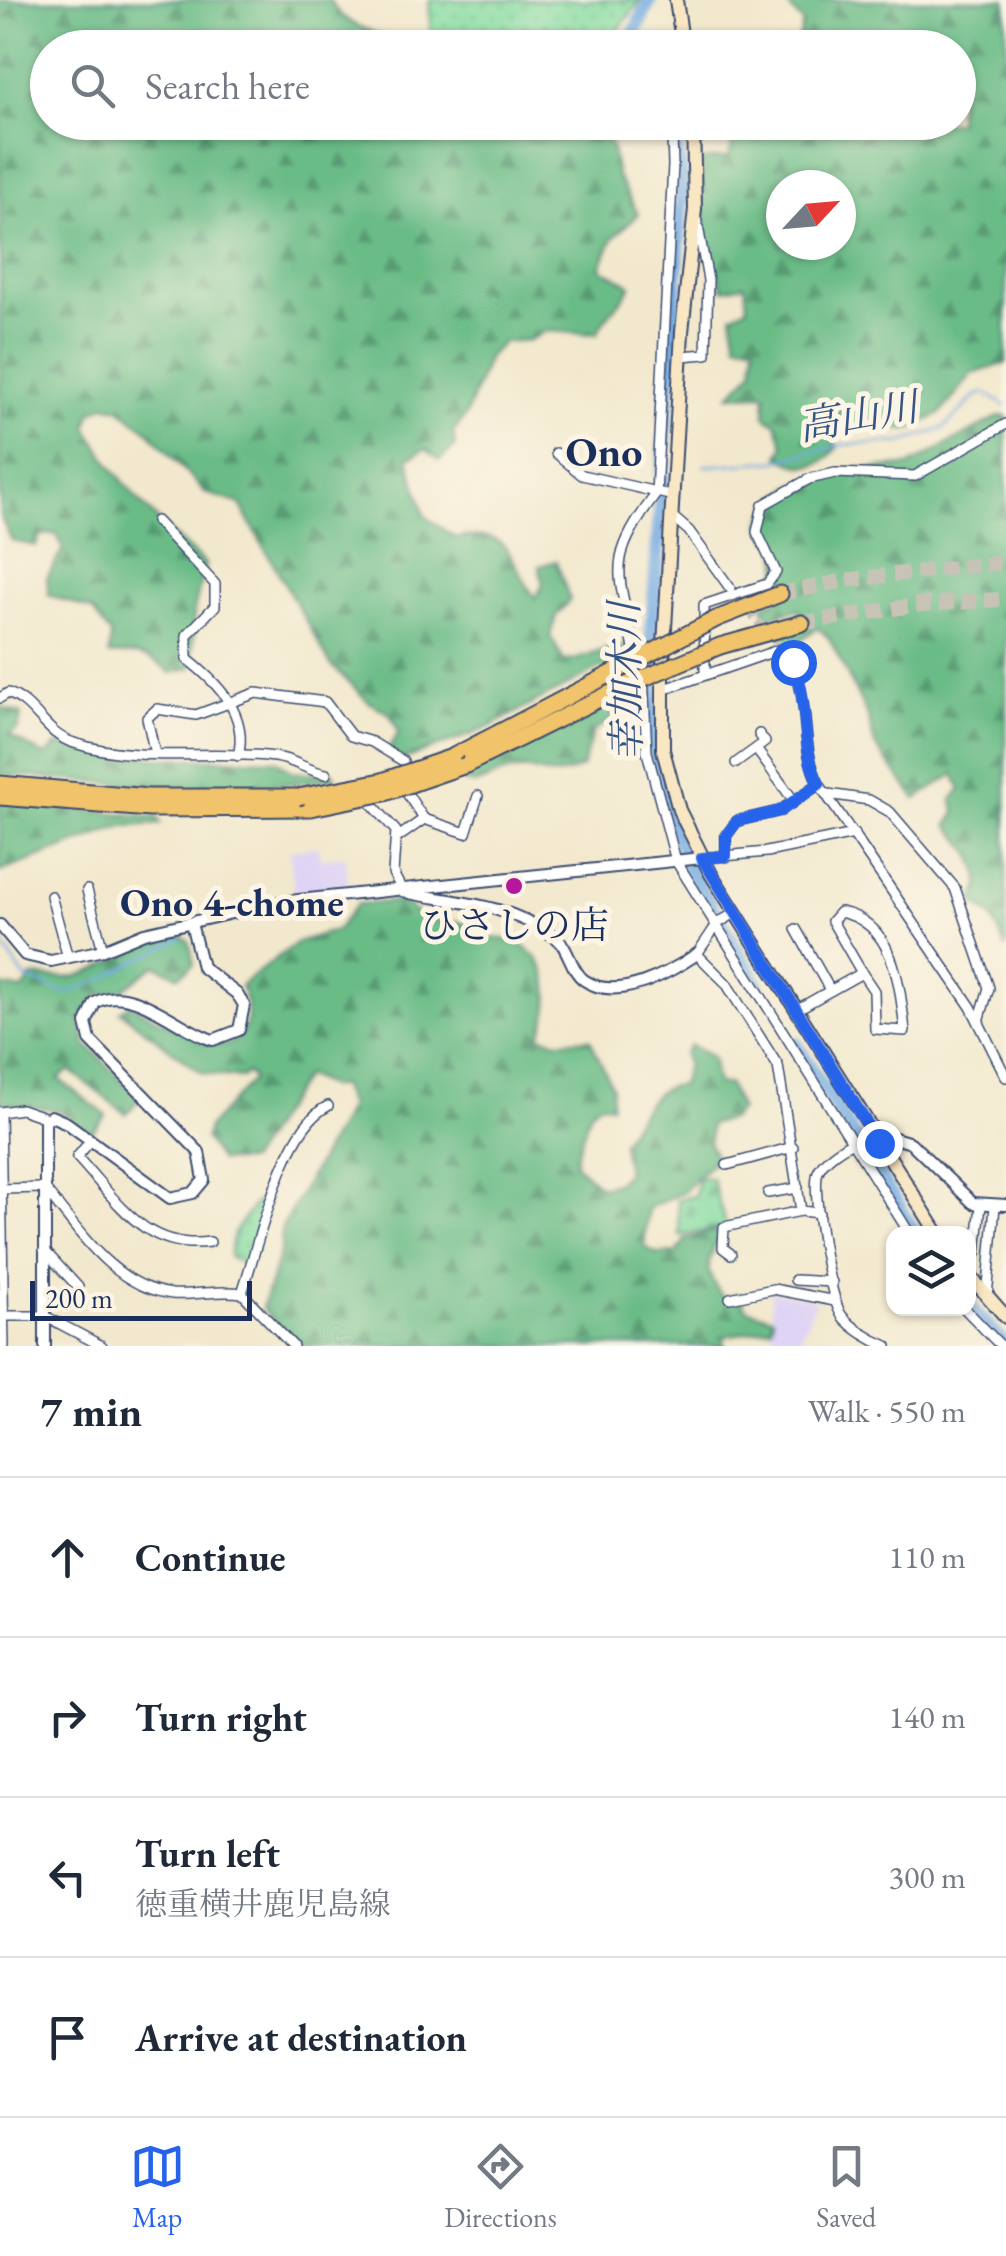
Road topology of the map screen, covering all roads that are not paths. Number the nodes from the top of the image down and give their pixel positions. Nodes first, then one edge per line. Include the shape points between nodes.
1 (676, 0) edge
2 (680, 30) edge
3 (672, 140) edge
4 (694, 140) edge
5 (695, 163) junction
6 (674, 165) junction
7 (695, 208) junction
8 (670, 246) junction
9 (692, 246) junction
10 (681, 356) junction
11 (1006, 424) edge
12 (556, 453) dead end
13 (657, 494) junction
14 (674, 496) junction
15 (673, 517) junction
16 (156, 520) dead end
17 (730, 588) tunnel mouth
18 (780, 594) tunnel mouth
19 (802, 623) tunnel mouth
20 (645, 653) junction
21 (662, 658) junction
22 (705, 671) junction
23 (662, 690) junction
24 (0, 698) edge
25 (228, 705) junction
26 (759, 734) dead end
27 (756, 749) junction
28 (155, 754) junction
29 (238, 756) junction
30 (403, 761) dead end
31 (458, 761) junction
32 (736, 763) dead end
33 (326, 774) dead end
34 (0, 784) edge
35 (819, 784) junction
36 (828, 794) junction
37 (408, 795) dead end
38 (0, 796) edge
39 (478, 796) dead end
40 (794, 801) junction
41 (305, 802) junction
42 (372, 804) dead end
43 (424, 818) junction
44 (854, 834) junction
45 (397, 838) junction
46 (726, 856) junction
47 (699, 858) junction
48 (679, 861) junction
49 (87, 890) dead end
50 (403, 892) junction
51 (51, 896) dead end
52 (732, 914) junction
53 (190, 923) junction
54 (718, 924) junction
55 (0, 925) edge
56 (796, 929) dead end
57 (103, 950) junction
58 (698, 954) junction
59 (68, 958) junction
60 (862, 973) junction
61 (830, 990) junction
62 (796, 1010) junction
63 (979, 1022) junction
64 (1001, 1056) edge
65 (1006, 1077) edge
66 (328, 1106) dead end
67 (0, 1112) edge
68 (48, 1118) junction
69 (869, 1133) junction
70 (90, 1140) junction
71 (853, 1142) junction
72 (793, 1147) junction
73 (728, 1165) dead end
74 (1, 1188) edge
75 (44, 1188) junction
76 (798, 1188) junction
77 (768, 1193) dead end
78 (980, 1205) junction
79 (1000, 1206) edge
80 (801, 1211) junction
81 (819, 1213) junction
82 (905, 1226) edge
83 (933, 1226) edge
84 (978, 1229) joint
85 (210, 1242) dead end
86 (44, 1250) junction
87 (976, 1253) dead end
88 (731, 1254) dead end
89 (795, 1280) dead end
90 (832, 1282) junction
91 (976, 1282) edge
92 (78, 1287) dead end
93 (242, 1293) junction
94 (730, 1298) dead end
95 (836, 1301) junction
96 (999, 1305) edge
97 (2, 1316) edge
98 (45, 1316) junction
99 (972, 1316) edge
100 (4, 1346) edge
101 (45, 1346) edge
102 (102, 1346) edge
103 (293, 1346) edge
104 (887, 1346) edge
105 (1001, 1346) edge

1 - 2 main road
3 - 6 street
4 - 5 main road
5 - 6 street
5 - 7 main road
6 - 8 street
7 - 9 main road
7 - 10 street via 708,280 706,354
8 - 9 street
8 - 13 street
9 - 10 main road
10 - 14 main road
11 - 22 street via 915,476 835,473 763,505 758,532 776,572 767,584 704,605
12 - 13 street via 582,475
13 - 14 street
13 - 20 street via 618,558 634,649
14 - 15 main road
15 - 17 street
15 - 21 main road
16 - 25 street via 215,584 215,606 187,636 188,659 217,682
18 - 31 highway, bridge via 716,619
19 - 31 highway, bridge via 720,646
20 - 21 street, bridge
20 - 48 street via 646,752
21 - 23 main road
22 - 23 street
22 - 35 street via 720,674 782,649 800,680 808,763
23 - 47 main road via 668,774
24 - 28 street via 21,697 54,736 77,745
25 - 28 street via 196,715 157,709 147,718
25 - 29 street via 241,724
25 - 30 street via 256,694 316,698 351,736
26 - 27 street via 765,742
27 - 32 street
27 - 40 street
28 - 29 street
29 - 33 street via 278,757
31 - 41 highway, bridge
34 - 41 highway
35 - 36 street
35 - 40 street
36 - 44 street
36 - 63 street via 869,800 890,812 955,888 989,988
37 - 43 street
38 - 41 highway via 150,809
39 - 43 street via 466,834
40 - 46 street via 774,814 737,821 726,836
42 - 45 street
43 - 45 street
44 - 46 street
44 - 63 street
45 - 50 street via 393,873
46 - 47 street
47 - 48 street
47 - 52 main road
48 - 50 street via 514,874
48 - 54 street
49 - 57 street
50 - 53 street via 280,902
50 - 58 street via 489,904 558,939 581,979 603,988 642,984
51 - 59 street
52 - 54 street
52 - 62 main road
53 - 57 street
53 - 70 street via 202,967 244,1006 239,1030 213,1040 111,995 95,1003 86,1023 90,1040 199,1152 204,1180 193,1194 170,1198
54 - 58 street
54 - 71 street
55 - 59 street via 25,955
56 - 61 street
57 - 59 street
58 - 72 street via 726,983 778,1066
60 - 60 street via 832,920 840,912 876,932 890,954 903,990 905,1031 874,1029 874,991
60 - 61 street
61 - 62 street
62 - 69 main road
63 - 64 street
64 - 65 street
66 - 93 street via 312,1114 283,1168
67 - 68 street via 20,1109
67 - 74 street
68 - 70 street via 57,1117
68 - 75 street
69 - 71 street
69 - 78 street via 910,1143 960,1194
69 - 83 main road
70 - 85 street via 77,1158 139,1225 167,1242
71 - 81 street via 821,1166
71 - 82 street
72 - 73 street
72 - 76 street
74 - 75 street
74 - 97 street
75 - 86 street
75 - 93 street via 116,1270 144,1288
76 - 77 street
76 - 80 street
78 - 79 street
78 - 84 street
79 - 96 street
80 - 81 street
80 - 88 street via 724,1227 723,1248
81 - 90 street
84 - 87 street
86 - 92 street
86 - 98 street
89 - 90 street
90 - 95 street
91 - 96 main road
93 - 103 street
94 - 95 street via 773,1289
95 - 104 street via 856,1329
97 - 98 street
97 - 100 street
98 - 101 street
98 - 102 street
99 - 105 street

